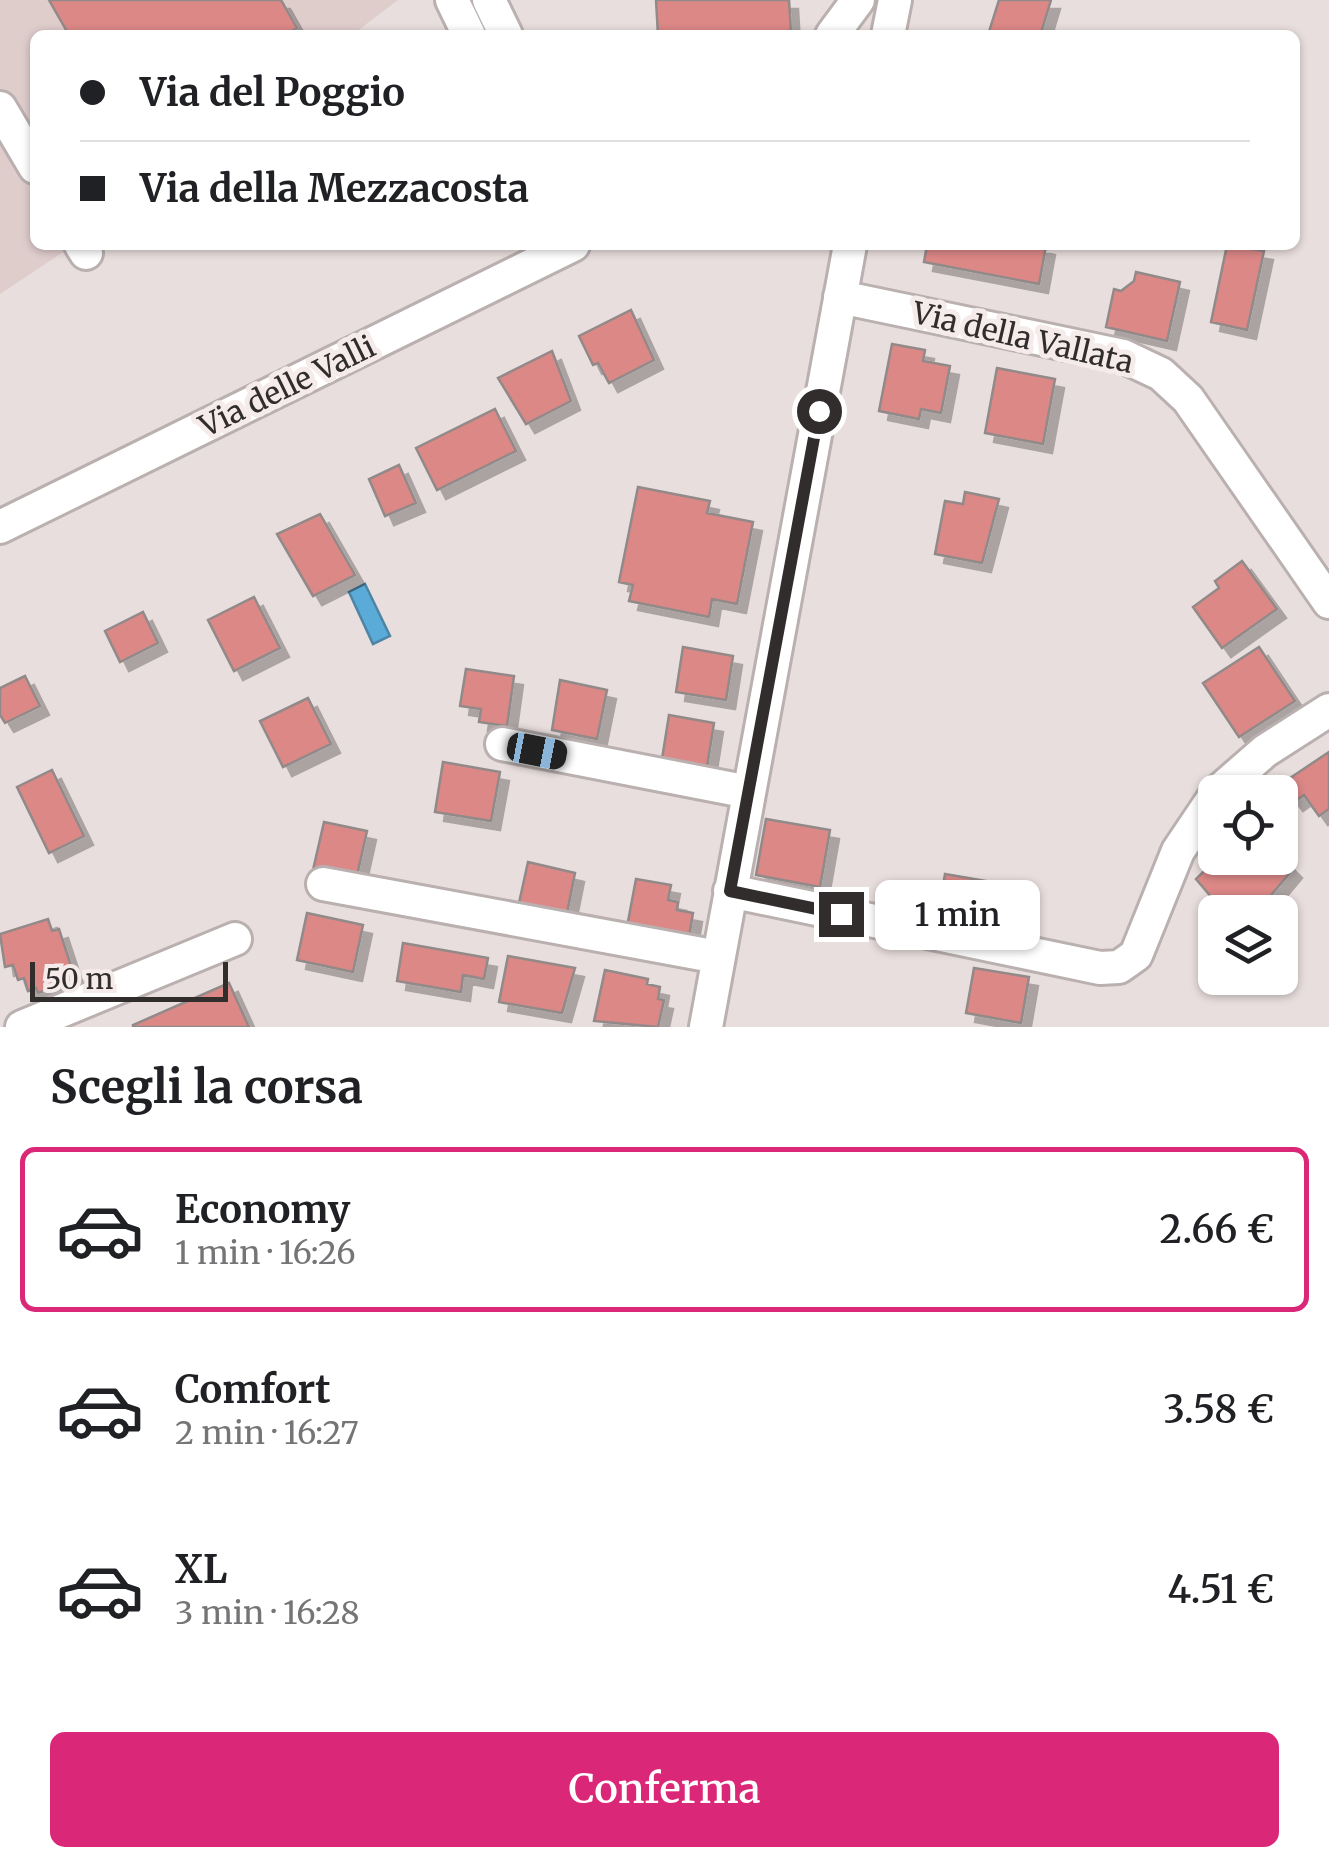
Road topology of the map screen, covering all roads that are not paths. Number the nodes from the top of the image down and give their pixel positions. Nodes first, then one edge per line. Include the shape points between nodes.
1 (452, 0) edge
2 (489, 0) edge
3 (858, 0) edge
4 (894, 0) edge
5 (467, 30) edge
6 (504, 30) edge
7 (836, 30) edge
8 (889, 30) edge
9 (0, 108) edge
10 (30, 158) edge
11 (513, 250) edge
12 (563, 250) edge
13 (849, 250) edge
14 (490, 286) junction
15 (840, 297) junction
16 (0, 527) edge
17 (1329, 602) edge
18 (1329, 710) edge
19 (502, 744) dead end
20 (1238, 775) edge
21 (749, 792) junction
22 (1198, 824) edge
23 (323, 884) dead end
24 (730, 891) junction
25 (235, 939) dead end
26 (718, 957) junction
27 (22, 1027) edge
28 (706, 1027) edge

1 - 5 street
2 - 6 street
3 - 7 street
4 - 8 street
9 - 10 street
11 - 14 street
12 - 14 street, Via delle Valli
13 - 15 street
14 - 16 street, Via delle Valli
15 - 17 street, Via della Vallata via 1122,356 1154,369 1192,404
15 - 21 street
18 - 20 street
19 - 21 street
21 - 24 street
22 - 24 street via 1172,865 1143,944 1119,967
23 - 26 street
24 - 26 street
25 - 27 street
26 - 28 street

